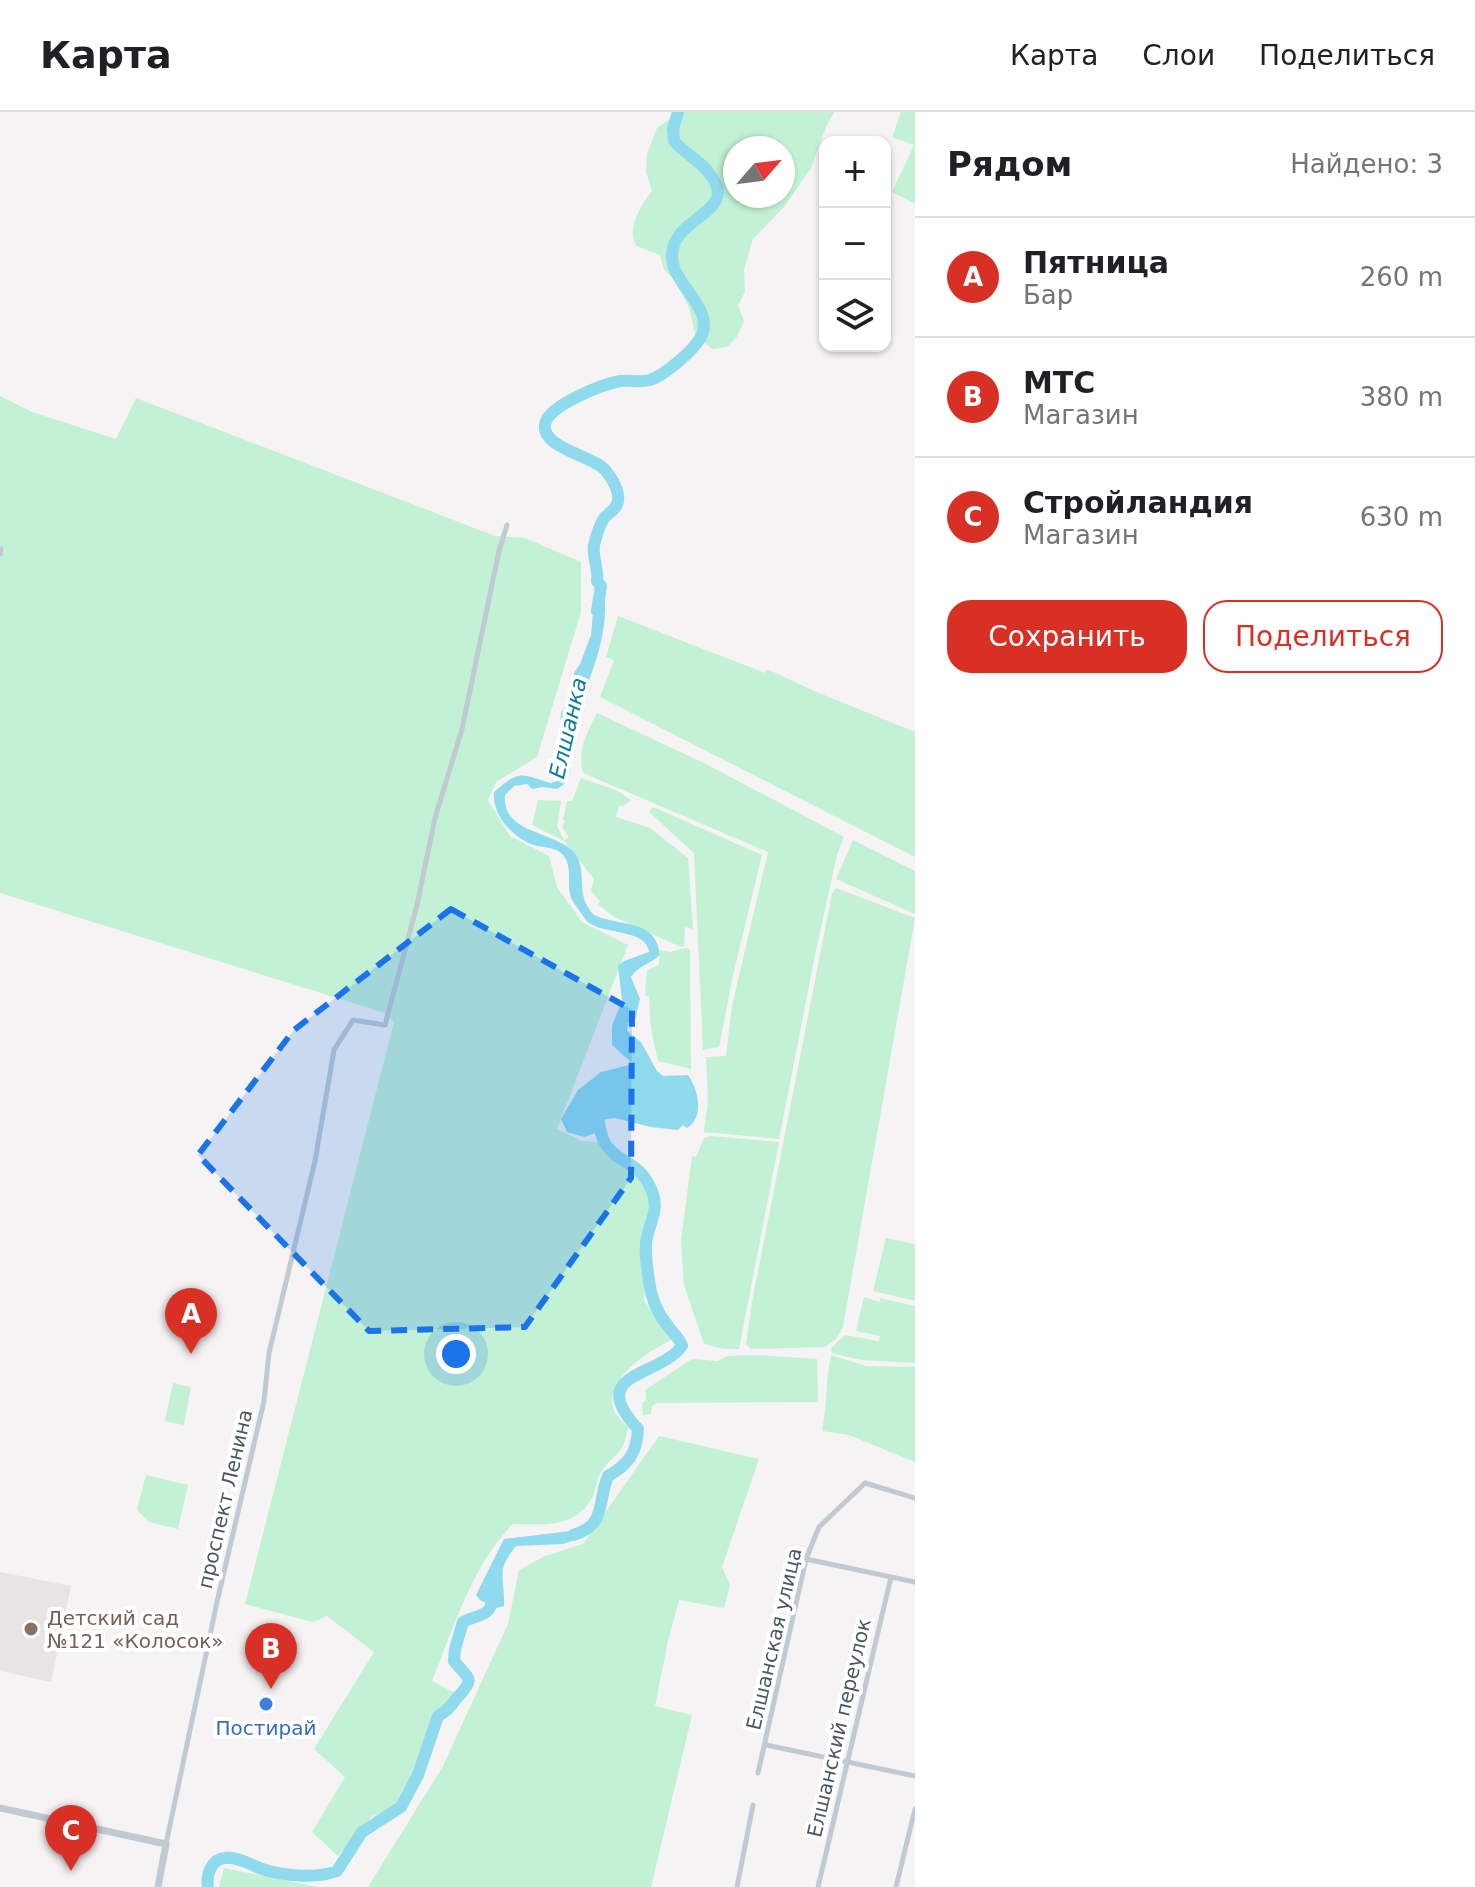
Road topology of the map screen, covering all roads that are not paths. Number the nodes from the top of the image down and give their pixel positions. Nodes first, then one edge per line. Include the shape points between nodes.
1 (507, 525) dead end
2 (915, 1498) edge
3 (806, 1559) junction
4 (891, 1577) junction
5 (915, 1582) edge
6 (766, 1745) junction
7 (847, 1763) junction
8 (758, 1773) dead end
9 (915, 1775) edge
10 (753, 1805) dead end
11 (0, 1808) edge
12 (915, 1809) edge
13 (166, 1844) junction
14 (158, 1887) edge
15 (737, 1887) edge
16 (818, 1887) edge
17 (896, 1887) edge

1 - 13 street, проспект Ленина via 462,729 385,1025 353,1020 334,1050 315,1161 269,1353 264,1401
2 - 3 street, Елшанская улица via 865,1483 819,1527
3 - 4 street
3 - 6 street, Елшанская улица
4 - 5 street
4 - 7 street, Елшанский переулок
6 - 7 street
6 - 8 street, Елшанская улица
7 - 9 street
7 - 16 street, Елшанский переулок
10 - 15 street
11 - 13 street
12 - 17 street
13 - 14 street, проспект Ленина

